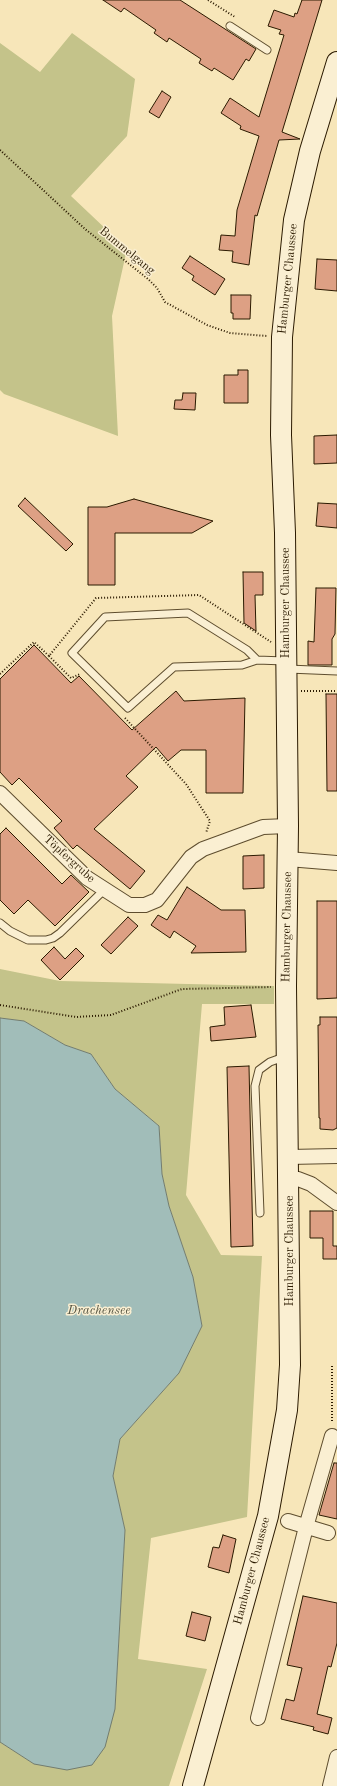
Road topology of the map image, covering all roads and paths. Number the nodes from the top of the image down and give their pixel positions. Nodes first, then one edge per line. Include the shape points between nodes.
1 (208, 0) edge
2 (238, 19) dead end
3 (230, 26) dead end
4 (267, 50) dead end
5 (337, 64) edge
6 (0, 150) edge
7 (282, 337) junction
8 (49, 656) dead end
9 (257, 660) junction
10 (286, 665) junction
11 (337, 671) edge
12 (84, 679) dead end
13 (337, 691) edge
14 (286, 692) junction
15 (124, 718) dead end
16 (0, 794) edge
17 (288, 826) junction
18 (209, 847) junction
19 (288, 859) junction
20 (337, 863) edge
21 (105, 889) junction
22 (0, 923) edge
23 (286, 986) junction
24 (0, 1005) edge
25 (288, 1056) junction
26 (337, 1156) edge
27 (289, 1157) junction
28 (289, 1178) junction
29 (337, 1203) edge
30 (260, 1212) dead end
31 (332, 1366) dead end
32 (332, 1436) joint
33 (278, 1518) junction
34 (306, 1527) junction
35 (332, 1534) edge
36 (258, 1718) dead end
37 (337, 1757) edge
38 (193, 1786) edge
39 (330, 1786) edge

1 - 2 path
3 - 4 lane
5 - 7 main road, Hamburger Chaussee via 310,151 294,220
6 - 7 path, Bummelgang via 85,229 148,279 165,302 207,325 230,333
7 - 10 main road, Hamburger Chaussee via 281,435
8 - 12 path via 71,678 78,673
9 - 9 lane via 242,665 174,666 128,708 72,653 105,617 188,613 247,650
9 - 10 lane
10 - 11 lane
10 - 14 main road, Hamburger Chaussee
13 - 14 path
14 - 17 main road, Hamburger Chaussee
15 - 18 path via 186,784 210,821 206,834
16 - 21 street, Töpfergrube via 87,878
17 - 18 street, Töpfergrube via 263,827
17 - 19 main road, Hamburger Chaussee
18 - 21 street, Töpfergrube via 191,857 157,900 145,905 129,904
19 - 20 street
19 - 23 main road, Hamburger Chaussee
21 - 22 lane via 53,938 28,940 10,932
23 - 24 path via 182,989 111,1015 76,1017
23 - 25 main road, Hamburger Chaussee
25 - 27 main road, Hamburger Chaussee
25 - 30 lane via 270,1062 259,1070 255,1086
26 - 27 street
27 - 28 main road, Hamburger Chaussee
28 - 29 street via 311,1184
28 - 33 main road, Hamburger Chaussee via 290,1365
31 - 32 path
32 - 34 street
33 - 34 street
33 - 38 main road, Hamburger Chaussee
34 - 35 street
34 - 36 street
37 - 39 street

